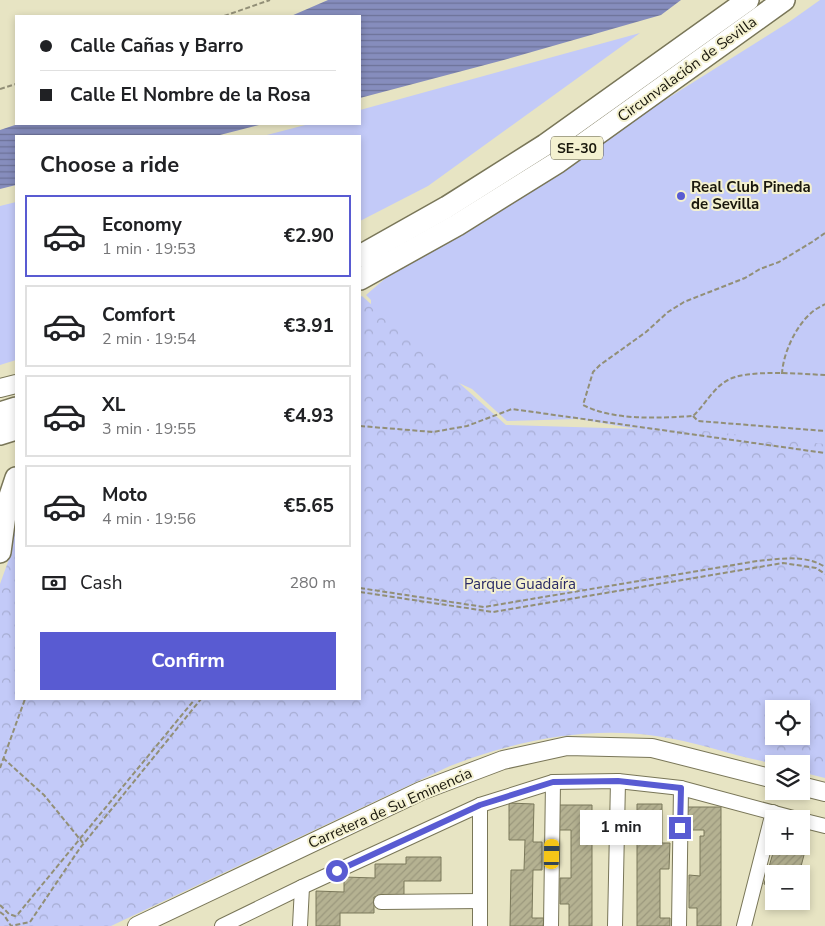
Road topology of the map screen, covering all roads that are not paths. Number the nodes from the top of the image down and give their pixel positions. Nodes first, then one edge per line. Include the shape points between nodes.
1 (748, 0) edge
2 (784, 0) edge
3 (361, 255) edge
4 (361, 278) edge
5 (15, 384) edge
6 (0, 388) edge
7 (15, 408) edge
8 (0, 413) edge
9 (15, 429) edge
10 (0, 434) edge
11 (15, 481) edge
12 (0, 552) edge
13 (765, 777) edge
14 (618, 781) junction
15 (553, 782) junction
16 (681, 788) junction
17 (810, 788) edge
18 (825, 792) edge
19 (480, 805) junction
20 (765, 810) edge
21 (810, 822) edge
22 (825, 826) edge
23 (765, 843) edge
24 (302, 887) junction
25 (480, 901) junction
26 (381, 902) dead end
27 (137, 926) edge
28 (222, 926) edge
29 (300, 926) edge
30 (480, 926) edge
31 (551, 926) edge
32 (615, 926) edge
33 (679, 926) edge
34 (744, 926) edge

1 - 3 highway, Circunvalación de Sevilla / SE-30 via 545,145
2 - 4 highway, Circunvalación de Sevilla / SE-30 via 558,162
5 - 6 main road
7 - 8 highway
9 - 10 highway
11 - 12 highway via 6,508
13 - 27 main road, Carretera de Su Eminencia via 652,748 567,746 503,760 421,791
14 - 15 street
14 - 16 street
14 - 32 street
15 - 19 street
15 - 31 street
16 - 20 street
16 - 33 street
17 - 18 main road
19 - 24 street
19 - 25 street
21 - 22 street
23 - 34 street
24 - 28 street
24 - 29 street
25 - 26 street
25 - 30 street

